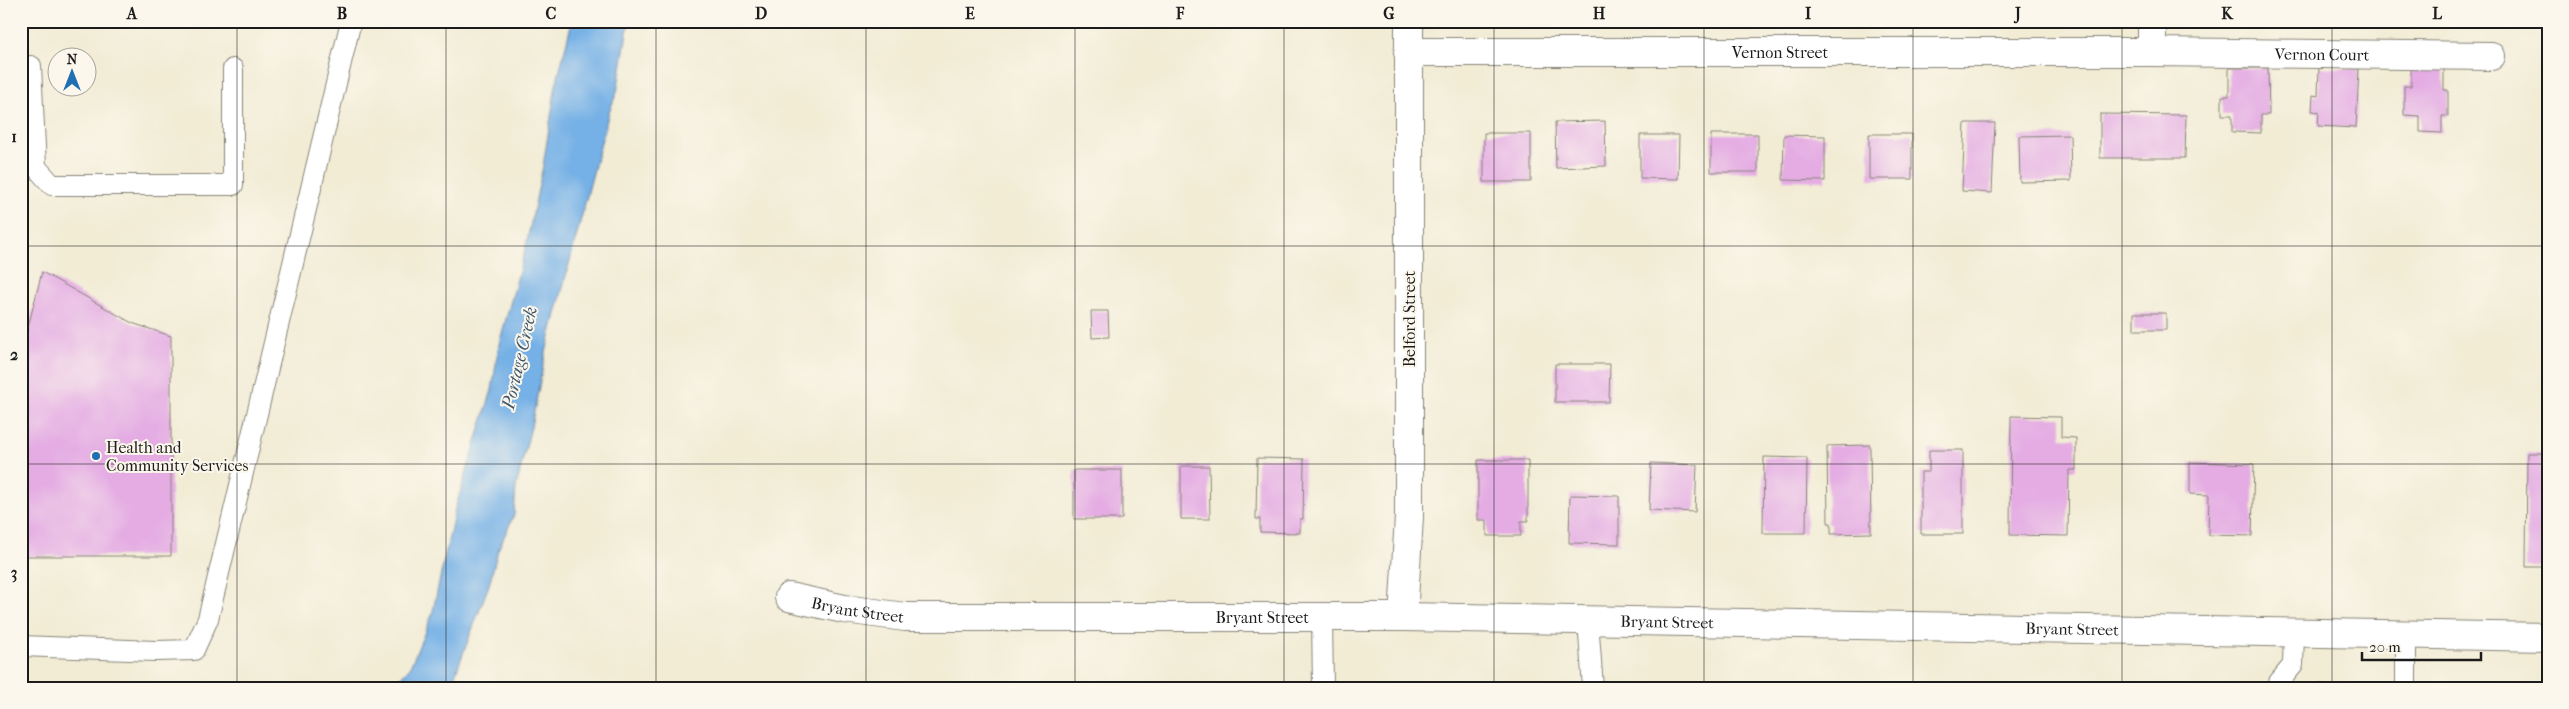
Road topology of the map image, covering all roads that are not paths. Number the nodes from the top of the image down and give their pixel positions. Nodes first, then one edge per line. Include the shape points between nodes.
1 (351, 21) edge
2 (1409, 21) edge
3 (2152, 21) edge
4 (1408, 52) junction
5 (2152, 52) junction
6 (2491, 56) dead end
7 (32, 66) dead end
8 (233, 69) dead end
9 (789, 597) dead end
10 (1322, 617) junction
11 (1402, 617) junction
12 (1588, 620) junction
13 (2294, 634) junction
14 (2406, 634) junction
15 (2548, 638) edge
16 (21, 646) edge
17 (1323, 688) edge
18 (1593, 688) edge
19 (2278, 688) edge
20 (2406, 688) edge

1 - 16 lane via 208,619 194,650
2 - 4 street, Belford Street
3 - 5 street
4 - 5 street, Vernon Street
4 - 11 street, Belford Street via 1409,517
5 - 6 street, Vernon Court
7 - 8 lane via 36,167 52,185 233,185
9 - 10 street, Bryant Street via 905,617
10 - 11 street, Bryant Street
10 - 17 lane
11 - 12 street, Bryant Street
12 - 13 street, Bryant Street
12 - 18 lane
13 - 14 street, Bryant Street
13 - 19 lane via 2293,665
14 - 15 street, Bryant Street
14 - 20 lane

